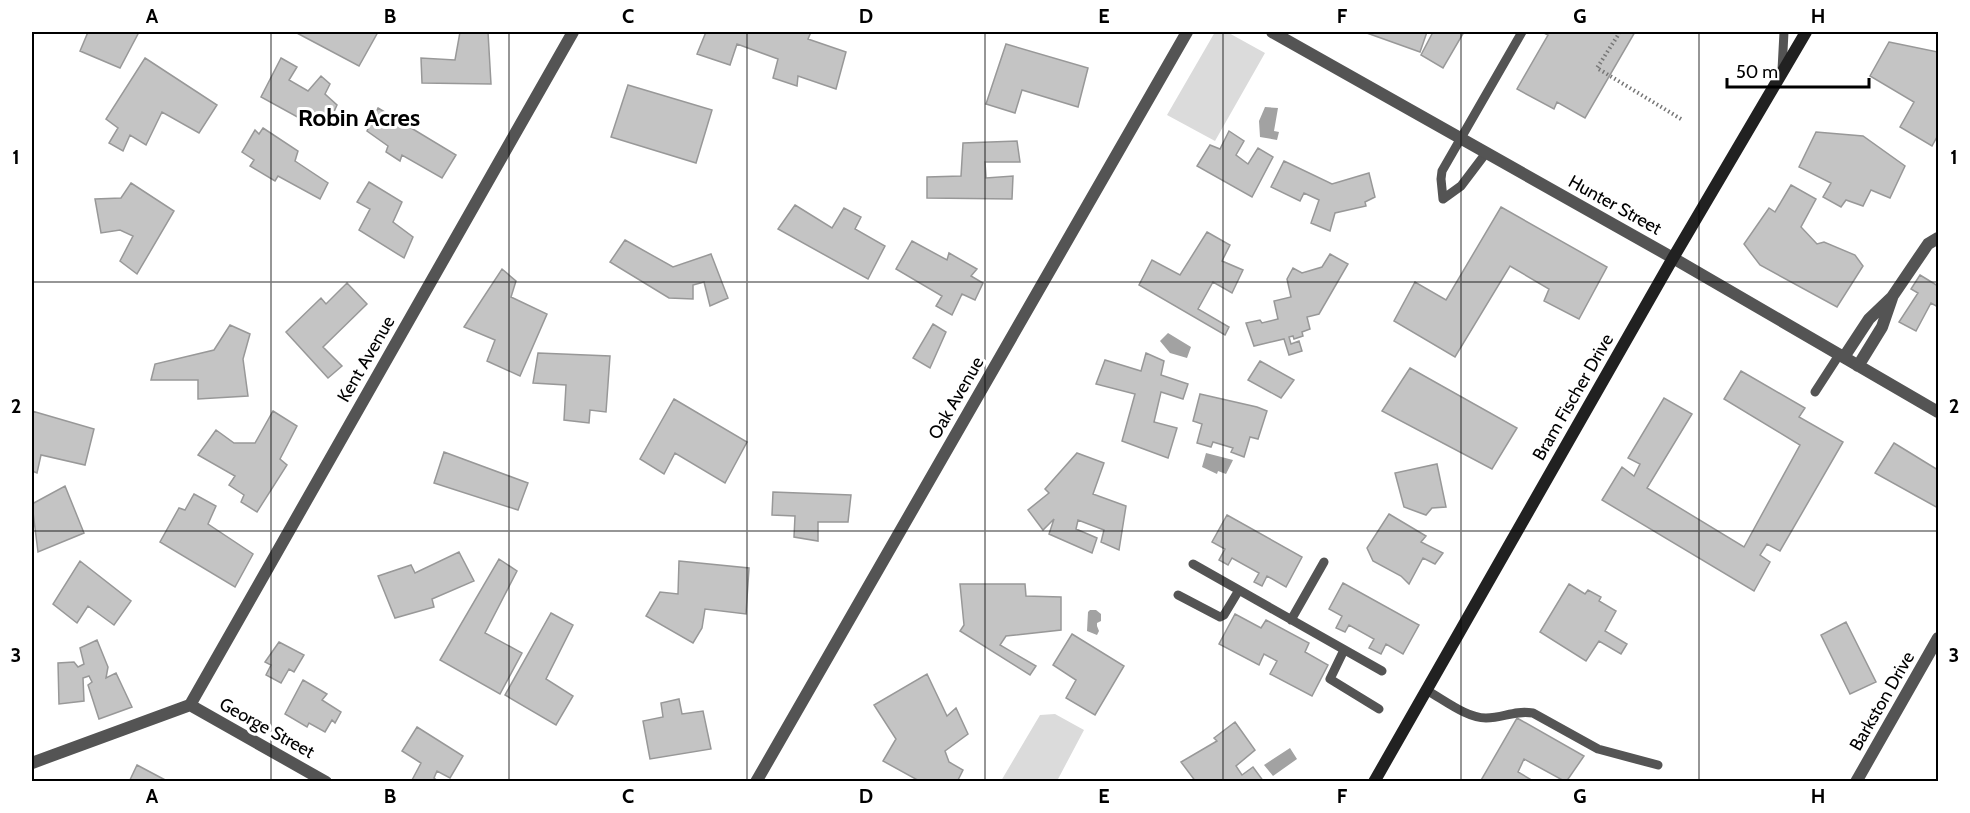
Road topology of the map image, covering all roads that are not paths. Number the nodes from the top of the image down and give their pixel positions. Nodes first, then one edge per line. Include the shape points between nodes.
1 (573, 32) edge
2 (1187, 32) edge
3 (1272, 32) edge
4 (1522, 32) edge
5 (1784, 32) edge
6 (1806, 32) edge
7 (1782, 72) junction
8 (1460, 138) junction
9 (1486, 153) junction
10 (1938, 238) edge
11 (1673, 258) junction
12 (1892, 297) junction
13 (1841, 356) junction
14 (1858, 366) junction
15 (1815, 392) dead end
16 (1938, 412) edge
17 (1324, 562) dead end
18 (1193, 564) dead end
19 (1239, 590) junction
20 (1178, 595) dead end
21 (1291, 620) junction
22 (1938, 638) edge
23 (1344, 650) junction
24 (1382, 671) dead end
25 (1426, 690) junction
26 (190, 705) junction
27 (1379, 709) dead end
28 (32, 763) edge
29 (1658, 765) dead end
30 (326, 782) edge
31 (756, 782) edge
32 (1374, 782) edge
33 (1856, 782) edge

1 - 26 street, Kent Avenue
2 - 31 street, Oak Avenue
3 - 8 street, Hunter Street
4 - 8 lane
5 - 7 lane
6 - 7 main road, Bram Fischer Drive
7 - 11 main road, Bram Fischer Drive
8 - 9 street, Hunter Street
8 - 9 lane via 1442,171 1443,199 1461,186
9 - 11 street, Hunter Street
10 - 12 street via 1928,244
11 - 13 street, Hunter Street
11 - 25 main road, Bram Fischer Drive
12 - 13 street via 1869,319
12 - 14 street via 1882,327
13 - 14 street, Hunter Street
13 - 15 lane
14 - 16 street, Hunter Street
17 - 21 lane
18 - 19 lane
19 - 20 lane via 1220,617
19 - 21 lane
21 - 23 lane
22 - 33 street, Barkston Drive
23 - 24 lane
23 - 27 lane via 1330,679
25 - 29 lane via 1477,717 1533,713 1598,749
25 - 32 main road, Bram Fischer Drive
26 - 28 street
26 - 30 street, George Street

